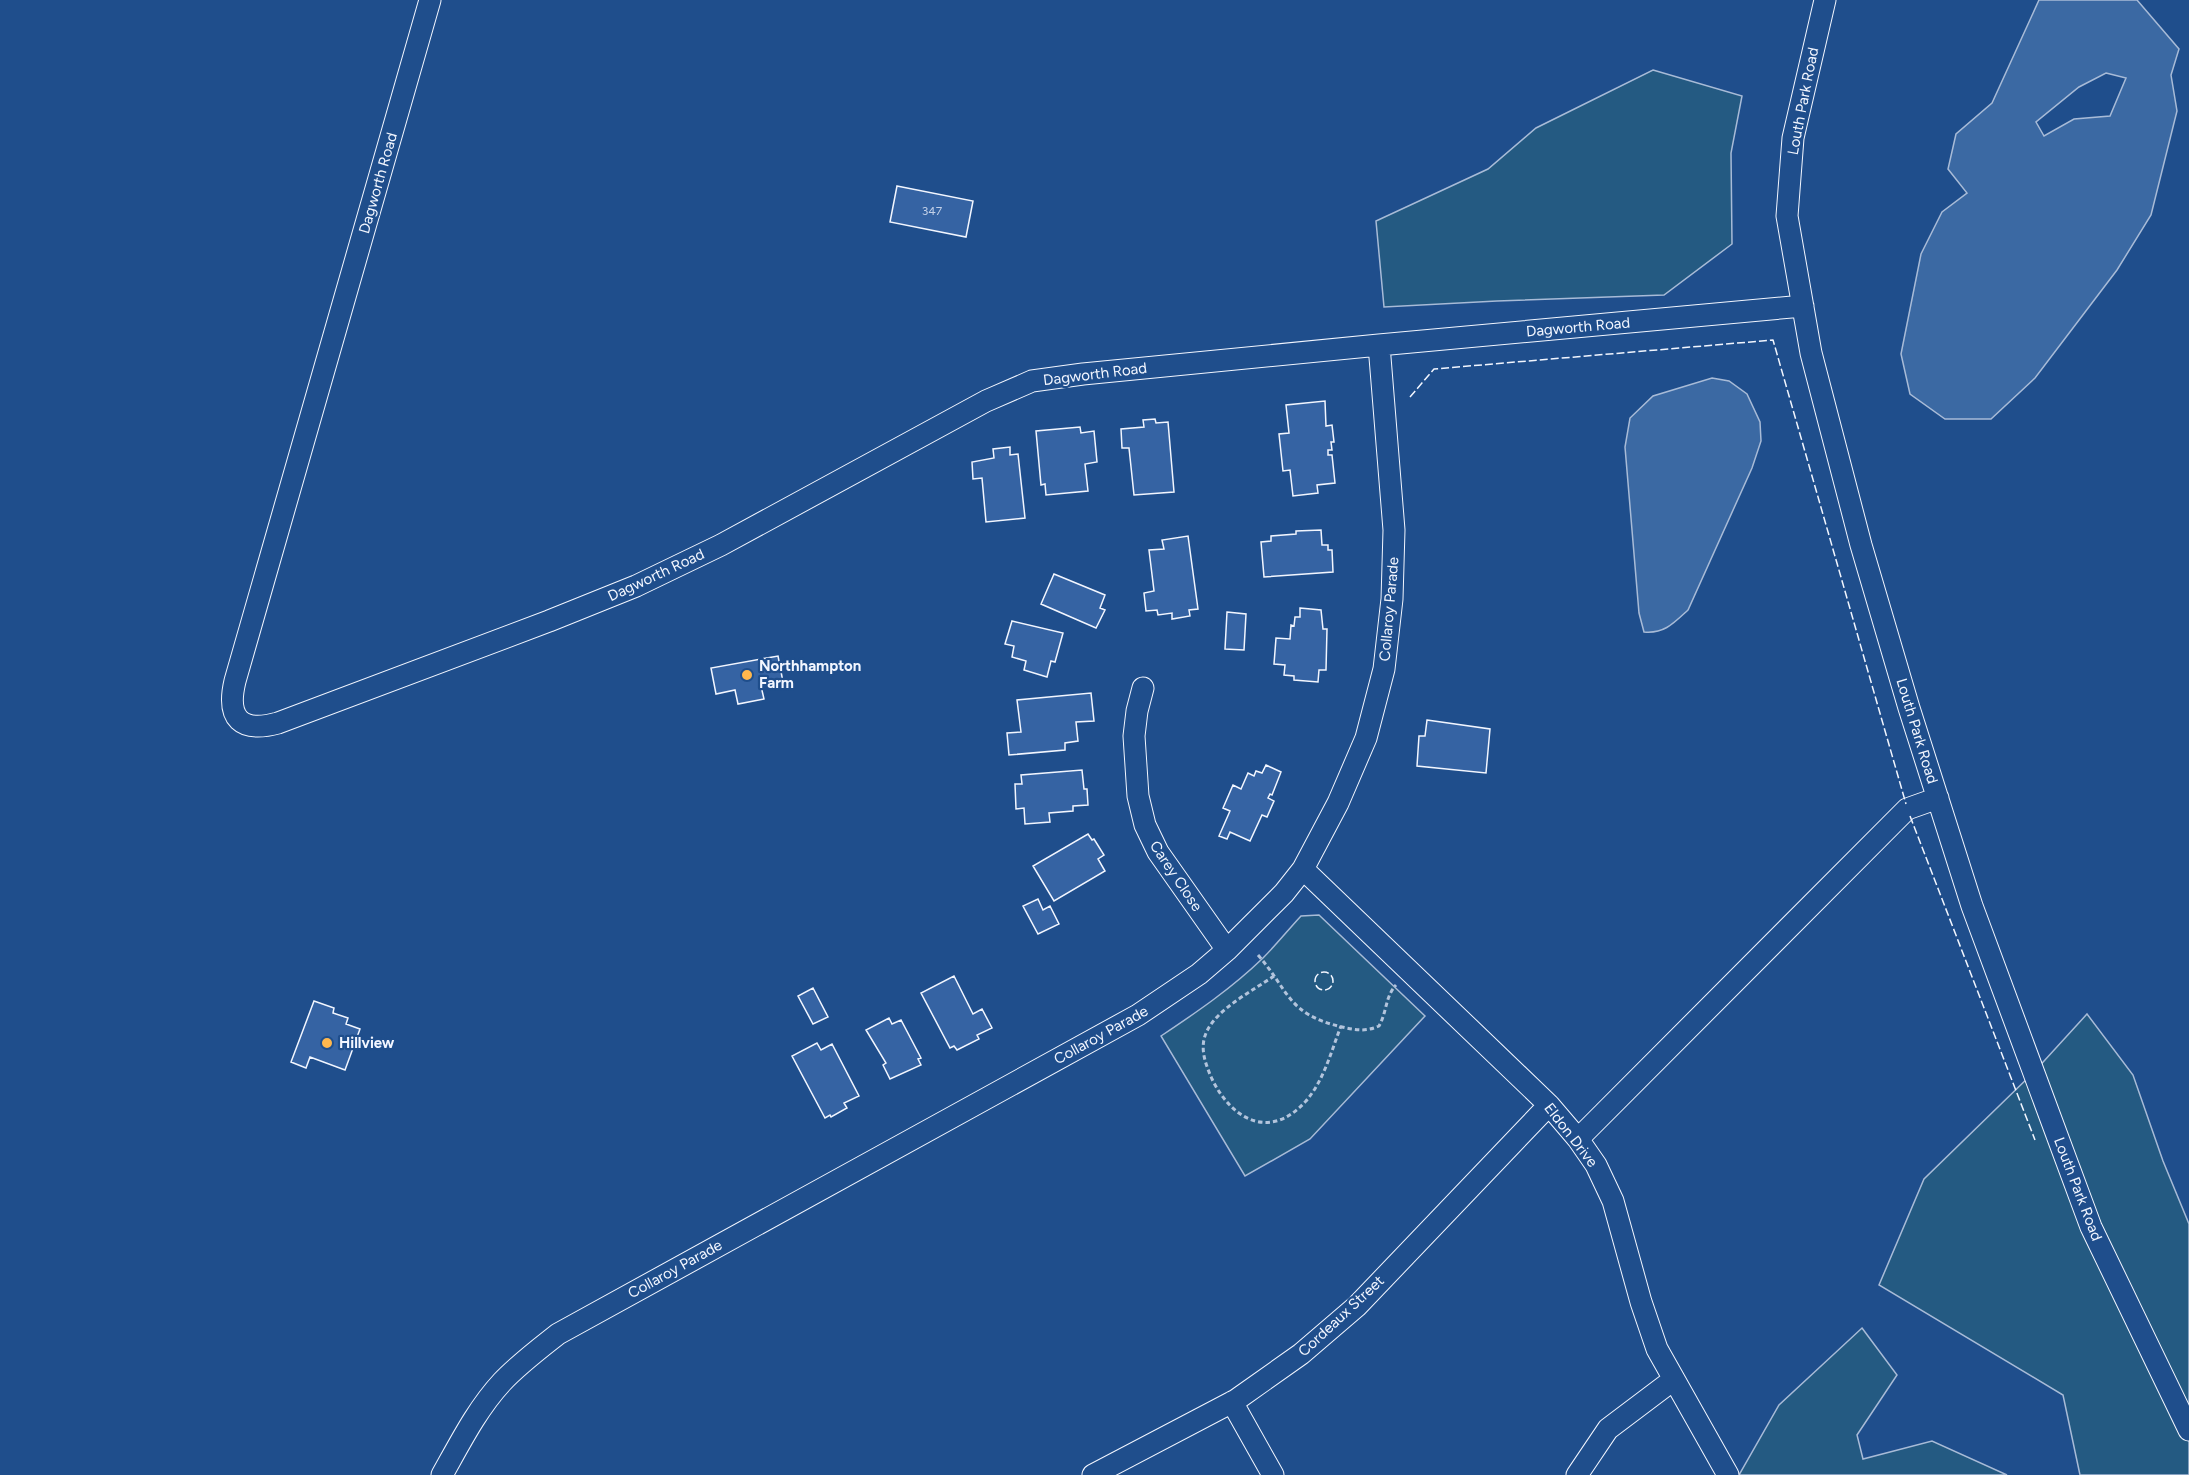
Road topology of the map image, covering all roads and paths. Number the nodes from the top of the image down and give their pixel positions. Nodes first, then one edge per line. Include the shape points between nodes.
1 (430, 0) edge
2 (1825, 0) edge
3 (1803, 306) junction
4 (1379, 345) junction
5 (1143, 688) dead end
6 (1938, 798) junction
7 (1304, 869) junction
8 (1227, 950) junction
9 (1258, 955) dead end
10 (1274, 976) junction
11 (1397, 983) dead end
12 (1341, 1026) junction
13 (1550, 1105) junction
14 (1578, 1139) junction
15 (1673, 1380) junction
16 (1232, 1402) junction
17 (2189, 1430) edge
18 (442, 1475) edge
19 (1093, 1475) edge
20 (1273, 1475) edge
21 (1577, 1475) edge
22 (1728, 1475) edge

1 - 4 street, Dagworth Road via 235,681 232,710 244,725 278,723 636,586 721,545 986,401 1032,381
2 - 3 street, Louth Park Road via 1793,138 1788,216
3 - 4 street, Dagworth Road
3 - 6 street, Louth Park Road via 1810,353 1861,545
4 - 7 street, Collaroy Parade via 1394,530 1384,669 1366,738
5 - 8 street, Carey Close via 1134,736 1138,796 1145,825 1158,852
6 - 14 street via 1907,809
6 - 17 street, Louth Park Road via 1972,906 2091,1227
7 - 8 street, Collaroy Parade
7 - 13 street, Eldon Drive
8 - 18 street, Collaroy Parade via 1138,1016 558,1334 501,1383
9 - 10 path
10 - 12 path via 1301,1010
10 - 12 path via 1221,1013 1203,1041 1207,1069 1217,1089 1242,1116 1267,1123 1291,1114 1304,1103 1321,1077
11 - 12 path via 1387,998 1379,1026 1364,1030
13 - 14 street, Eldon Drive
13 - 16 street, Cordeaux Street via 1350,1312 1301,1354
14 - 15 street, Eldon Drive via 1613,1201 1644,1311
15 - 21 street via 1608,1429
15 - 22 street, Eldon Drive
16 - 19 street, Cordeaux Street
16 - 20 street

